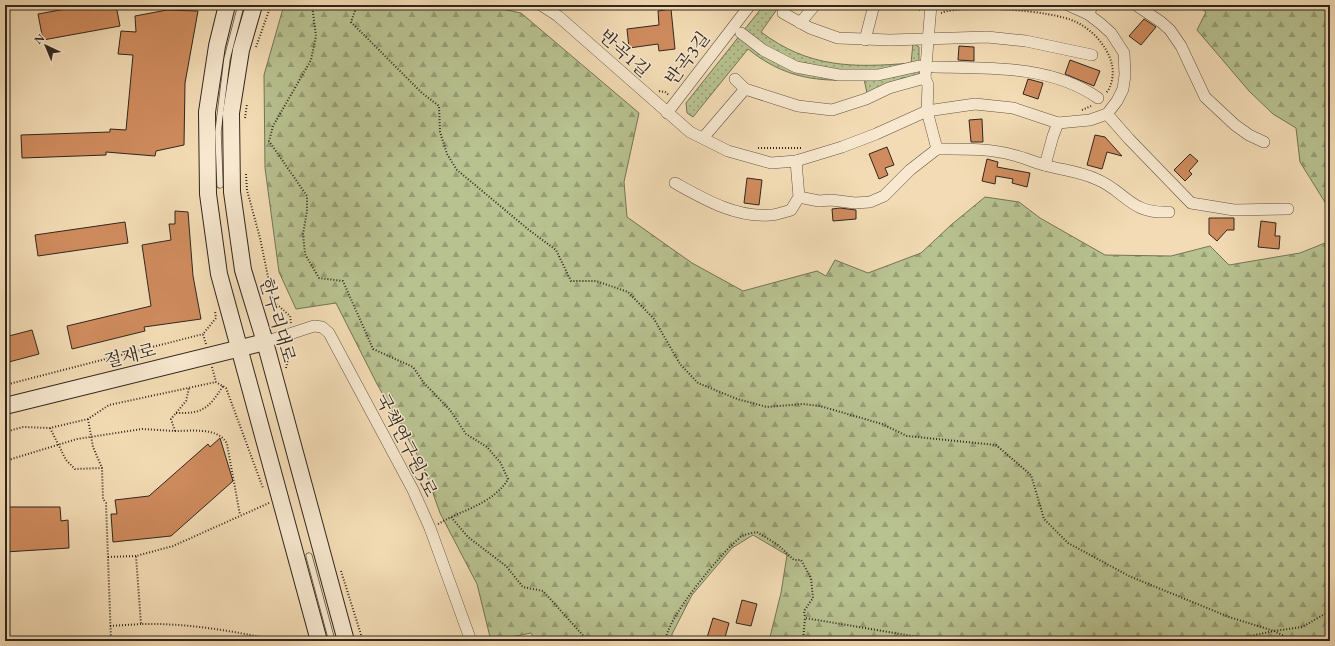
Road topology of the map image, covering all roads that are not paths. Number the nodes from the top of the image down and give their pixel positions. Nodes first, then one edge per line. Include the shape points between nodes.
1 (227, 5) edge
2 (241, 5) edge
3 (254, 5) edge
4 (541, 5) edge
5 (750, 5) edge
6 (815, 5) edge
7 (874, 5) edge
8 (1068, 5) edge
9 (1136, 5) edge
10 (931, 10) edge
11 (1091, 10) edge
12 (783, 13) dead end
13 (800, 23) junction
14 (741, 33) dead end
15 (928, 39) junction
16 (865, 40) junction
17 (1092, 55) dead end
18 (919, 66) dead end
19 (934, 67) dead end
20 (925, 78) junction
21 (735, 79) dead end
22 (745, 89) junction
23 (1098, 98) road end
24 (927, 111) junction
25 (667, 113) junction
26 (1107, 114) junction
27 (1058, 124) junction
28 (703, 138) junction
29 (1264, 142) dead end
30 (937, 149) junction
31 (796, 161) junction
32 (1046, 165) junction
33 (675, 183) dead end
34 (220, 185) dead end
35 (799, 197) junction
36 (1288, 209) dead end
37 (1169, 212) dead end
38 (265, 342) junction
39 (240, 348) junction
40 (5, 406) edge
41 (309, 556) dead end
42 (319, 641) edge
43 (332, 641) edge
44 (346, 641) edge
45 (471, 641) edge

1 - 39 street via 217,46 207,112 208,194 219,274
2 - 34 lane via 226,59 218,132
3 - 38 street, 한누리대로 via 241,50 231,113 232,192 243,270
4 - 25 street, 반곡1길 via 558,16
5 - 25 street, 반곡3길
6 - 13 street
7 - 16 street
8 - 11 street
9 - 29 street via 1170,30 1211,103 1245,132
10 - 15 street
11 - 26 street via 1124,53 1123,89
12 - 13 street
13 - 16 street via 838,38
14 - 18 street via 763,50 796,67 839,74 878,75
15 - 16 street
15 - 17 street via 987,37 1026,41
15 - 20 street
19 - 23 street via 1025,71 1070,82
20 - 22 street via 889,88 832,110 798,106
20 - 24 street via 928,85
21 - 22 street
22 - 28 street
24 - 27 street, 반곡1길 via 975,104 1013,108
24 - 30 street
24 - 31 street, 반곡1길 via 876,134
25 - 28 street, 반곡1길 via 690,132
26 - 27 street via 1090,120
26 - 36 street via 1191,203 1234,210
27 - 32 street
28 - 31 street, 반곡1길 via 742,156 771,162
30 - 32 street via 988,150 1012,154
30 - 35 street via 910,170 884,196 870,202 819,201
31 - 35 street
32 - 37 street via 1095,178 1144,210 1154,213
33 - 35 street via 707,200 738,212 757,215 772,215 791,210
38 - 39 street, 절재로
38 - 44 street, 한누리대로
38 - 45 street, 국책연구원5로 via 314,326 322,327 329,333 413,490 430,528
39 - 40 street, 절재로
39 - 42 street
41 - 43 lane

